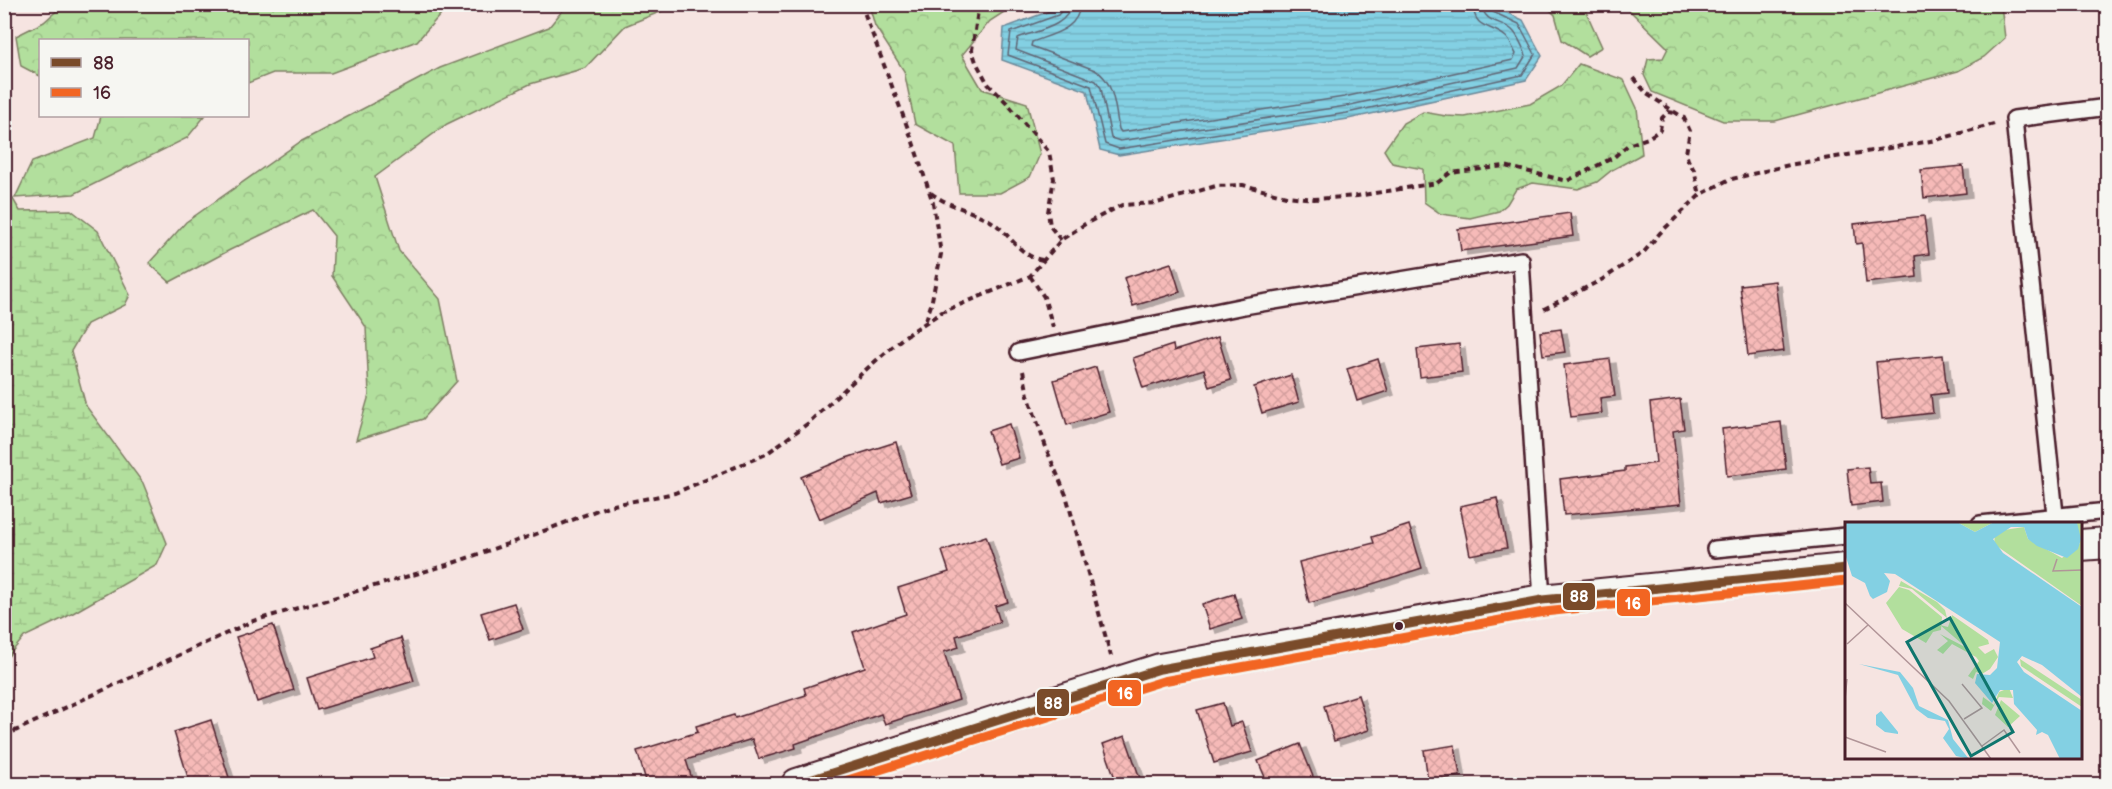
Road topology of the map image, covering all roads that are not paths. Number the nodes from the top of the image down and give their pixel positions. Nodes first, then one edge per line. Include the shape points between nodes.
1 (2108, 107) edge
2 (1018, 352) road end
3 (2108, 511) edge
4 (2056, 520) edge
5 (2018, 522) edge
6 (1845, 537) edge
7 (2108, 543) edge
8 (2082, 545) edge
9 (1715, 549) dead end
10 (1845, 569) edge
11 (1542, 600) junction
12 (797, 784) edge

1 - 4 lane via 2014,119
2 - 11 lane via 1244,306 1521,260
3 - 4 lane
4 - 5 lane
6 - 9 lane
7 - 8 street
10 - 11 street
11 - 12 street via 1160,669

